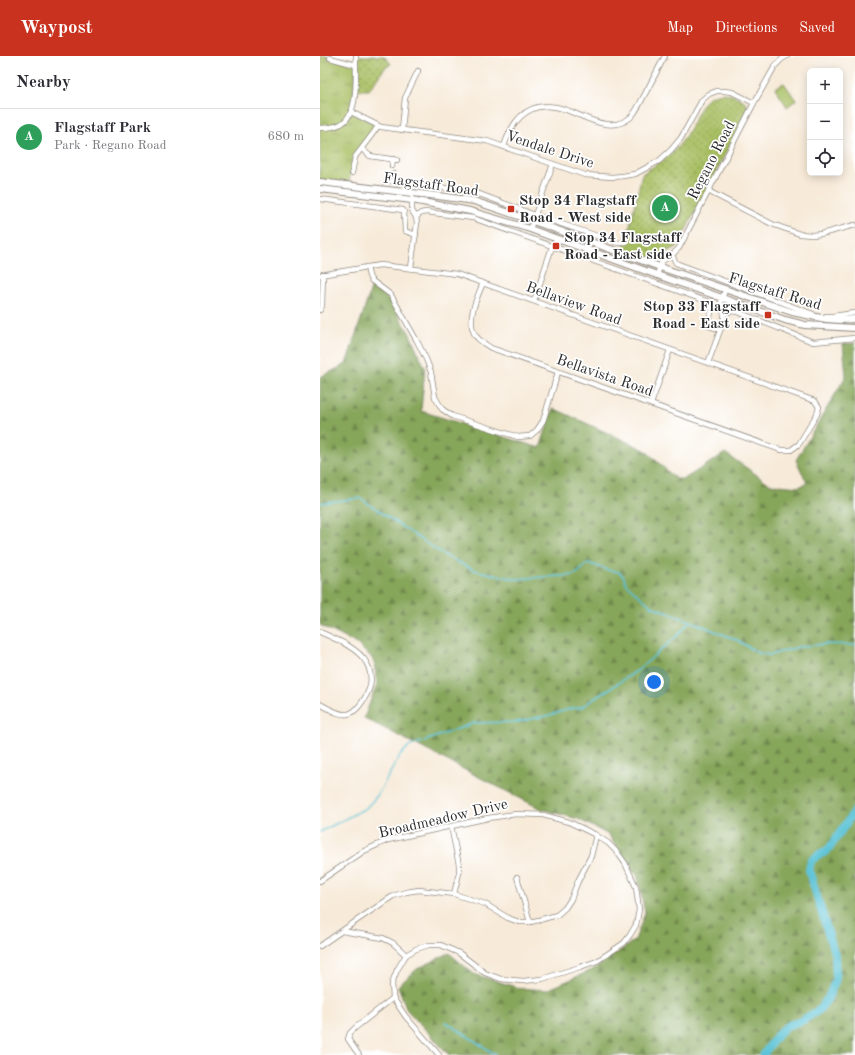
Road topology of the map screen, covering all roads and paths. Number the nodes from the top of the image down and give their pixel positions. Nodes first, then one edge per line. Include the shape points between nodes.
1 (356, 56) edge
2 (665, 56) edge
3 (777, 56) edge
4 (788, 56) edge
5 (330, 58) dead end
6 (782, 59) junction
7 (356, 65) junction
8 (418, 71) dead end
9 (754, 103) junction
10 (351, 112) junction
11 (378, 126) junction
12 (320, 128) edge
13 (402, 130) junction
14 (504, 146) junction
15 (362, 149) junction
16 (553, 164) junction
17 (392, 166) dead end
18 (352, 173) dead end
19 (394, 174) dead end
20 (320, 182) edge
21 (320, 189) edge
22 (708, 192) junction
23 (413, 193) junction
24 (320, 199) edge
25 (412, 200) junction
26 (535, 214) junction
27 (416, 217) junction
28 (533, 221) junction
29 (855, 225) edge
30 (530, 229) junction
31 (416, 235) junction
32 (626, 242) dead end
33 (552, 247) junction
34 (672, 255) junction
35 (367, 267) junction
36 (660, 267) junction
37 (411, 268) junction
38 (322, 274) edge
39 (657, 275) junction
40 (483, 283) junction
41 (725, 290) junction
42 (722, 298) junction
43 (534, 301) junction
44 (320, 310) edge
45 (724, 314) junction
46 (855, 314) edge
47 (855, 319) edge
48 (855, 328) edge
49 (720, 330) junction
50 (855, 338) edge
51 (670, 350) junction
52 (708, 363) junction
53 (558, 372) junction
54 (651, 404) junction
55 (781, 450) joint
56 (320, 632) edge
57 (320, 704) edge
58 (451, 826) junction
59 (596, 836) junction
60 (517, 877) dead end
61 (320, 881) edge
62 (454, 894) junction
63 (530, 922) junction
64 (342, 931) junction
65 (320, 946) edge
66 (406, 954) junction
67 (393, 998) junction
68 (359, 1055) edge
69 (439, 1055) edge

1 - 7 street
2 - 14 street via 638,107 631,117 624,121 606,125 558,107 545,106 524,113 514,123
3 - 6 street
4 - 6 street, Regano Road
5 - 7 street
6 - 9 street, Regano Road via 775,66
7 - 10 street
8 - 13 street via 405,98
9 - 16 street, Vendale Drive via 732,92 717,91 709,94 702,100 681,138 671,150 659,161 635,174 599,177
9 - 22 street, Regano Road
10 - 11 street, Vendale Drive
10 - 12 street via 342,123
11 - 13 street, Vendale Drive
11 - 15 street
13 - 14 street, Vendale Drive via 487,141
14 - 16 street, Vendale Drive
15 - 17 street via 370,156 395,159
15 - 18 street via 355,157
16 - 26 street
19 - 26 street via 392,181 468,191
20 - 23 main road, Flagstaff Road
21 - 25 main road, Flagstaff Road
22 - 29 street via 772,224 800,234 821,234
22 - 34 street, Regano Road via 679,248
23 - 25 street
23 - 28 main road, Flagstaff Road via 474,201
24 - 31 street via 403,210 405,231
25 - 27 street via 412,211
25 - 30 main road, Flagstaff Road via 470,211
26 - 28 street
26 - 32 street via 618,243
27 - 31 street
27 - 33 street, Flagstaff Road via 426,212 473,218
28 - 30 street
28 - 36 main road, Flagstaff Road
30 - 39 main road, Flagstaff Road
31 - 37 street
33 - 43 street
33 - 49 street, Flagstaff Road via 709,302 713,309 709,326
34 - 36 street, Regano Road via 662,261
34 - 46 street via 681,265 818,316
35 - 37 street, Bellaview Road via 380,265
35 - 38 street, Bellaview Road
35 - 53 street via 371,280 391,294 426,359 435,397 442,408 452,416 518,437 530,436 543,422
36 - 39 street, Regano Road
36 - 41 main road, Flagstaff Road
37 - 40 street, Bellaview Road via 457,274
38 - 44 street
39 - 42 main road, Flagstaff Road
40 - 43 street, Bellaview Road
40 - 53 street, Bellavista Road via 473,309 472,322 478,338 491,348
41 - 42 street
41 - 47 main road, Flagstaff Road via 811,317
42 - 45 street
42 - 48 main road, Flagstaff Road via 805,325
43 - 51 street, Bellaview Road
45 - 49 street
45 - 50 street via 738,312 813,342
49 - 52 street
51 - 52 street, Bellaview Road
51 - 54 street
52 - 55 street, Bellaview Road via 815,401 819,407 817,414 799,444 790,450
53 - 54 street, Bellavista Road
54 - 55 street, Bellavista Road
56 - 57 street via 354,649 367,662 371,678 365,697 354,712 338,713
58 - 59 street, Broadmeadow Drive via 516,814 543,815 570,822
58 - 61 street, Broadmeadow Drive via 375,845
58 - 62 street via 459,865
59 - 63 street via 591,856 565,908 557,915
59 - 66 street, Broadmeadow Drive via 618,852 625,863 636,887 639,910 636,925 624,943 597,961 542,979 523,981 501,979 485,973 459,953 441,945 428,945
60 - 63 street
62 - 63 street via 485,904 508,918
62 - 64 street via 419,890 393,896
64 - 65 street
64 - 66 street via 383,938 393,942
66 - 67 street via 392,983
67 - 68 street via 350,1033 348,1039
67 - 69 street via 406,1018

